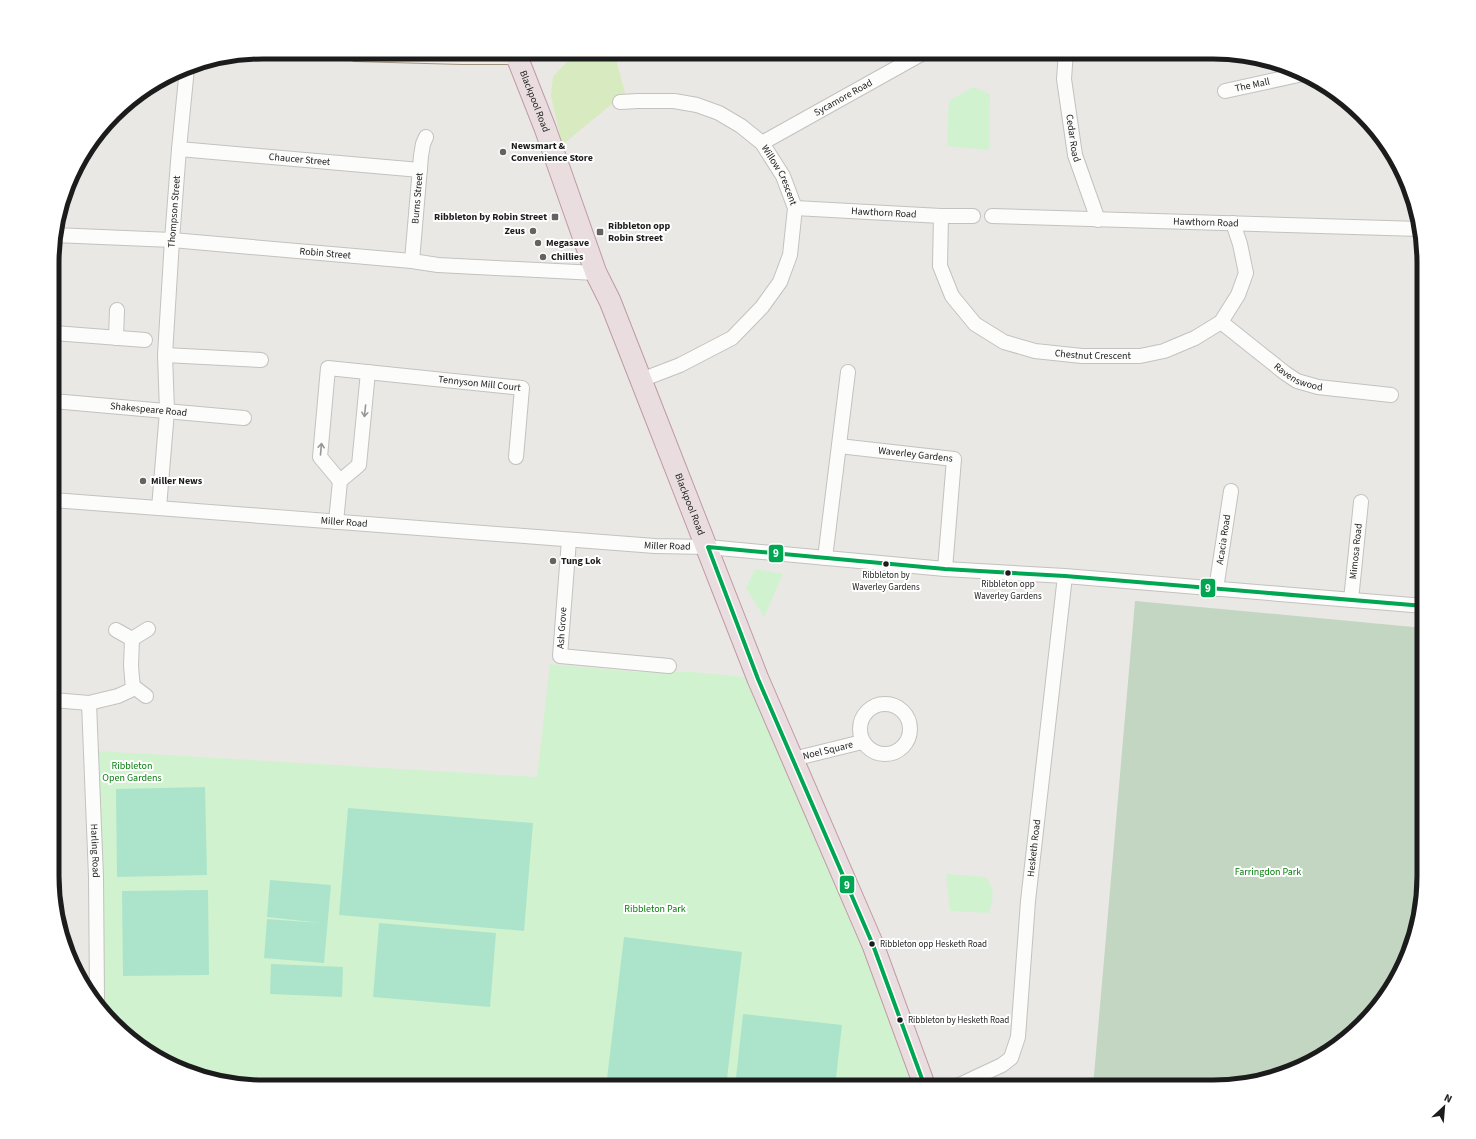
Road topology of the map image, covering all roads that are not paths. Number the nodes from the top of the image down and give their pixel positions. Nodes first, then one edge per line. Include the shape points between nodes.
1 (522, 59) edge
2 (913, 59) edge
3 (1065, 59) edge
4 (186, 74) edge
5 (1294, 76) edge
6 (1225, 91) dead end
7 (620, 102) dead end
8 (426, 137) dead end
9 (762, 144) junction
10 (179, 149) junction
11 (420, 170) junction
12 (795, 208) junction
13 (941, 216) junction
14 (973, 216) dead end
15 (992, 216) dead end
16 (1098, 220) junction
17 (1233, 223) junction
18 (1414, 229) edge
19 (61, 235) edge
20 (172, 240) junction
21 (412, 261) junction
22 (596, 273) junction
23 (116, 310) dead end
24 (1221, 322) junction
25 (59, 333) edge
26 (116, 338) junction
27 (145, 340) dead end
28 (165, 355) junction
29 (261, 360) dead end
30 (368, 372) junction
31 (848, 372) dead end
32 (641, 380) junction
33 (1391, 395) dead end
34 (59, 401) edge
35 (167, 411) junction
36 (244, 418) dead end
37 (839, 446) junction
38 (516, 456) dead end
39 (340, 481) junction
40 (1231, 490) dead end
41 (59, 500) edge
42 (1361, 502) dead end
43 (159, 508) junction
44 (336, 522) junction
45 (569, 540) junction
46 (708, 547) junction
47 (825, 558) junction
48 (945, 569) junction
49 (1065, 576) junction
50 (1216, 589) junction
51 (1351, 600) junction
52 (1417, 605) edge
53 (116, 630) dead end
54 (148, 630) dead end
55 (132, 639) junction
56 (669, 666) dead end
57 (134, 687) junction
58 (146, 696) dead end
59 (59, 700) edge
60 (89, 703) junction
61 (862, 742) dead end
62 (793, 759) junction
63 (96, 993) edge
64 (922, 1080) edge
65 (970, 1080) edge

1 - 22 highway, Blackpool Road
2 - 9 street, Sycamore Road
3 - 16 street, Cedar Road via 1064,79 1075,155
4 - 10 street, Thompson Street
5 - 6 street, The Mall
7 - 9 street, Willow Crescent via 674,101 697,105 719,113 741,126
8 - 11 street, Burns Street
9 - 12 street, Willow Crescent via 783,176
10 - 11 street, Chaucer Street
10 - 20 street, Thompson Street
11 - 21 street, Burns Street
12 - 13 street, Hawthorn Road
12 - 32 street, Willow Crescent via 790,255 780,282 762,307 732,338 680,365
13 - 14 street, Hawthorn Road
13 - 24 street, Chestnut Crescent via 940,266 952,296 975,324 1004,342 1035,351 1082,356 1140,356 1164,351 1195,338
15 - 16 street, Hawthorn Road
16 - 17 street, Hawthorn Road
17 - 18 street, Hawthorn Road
17 - 24 street, Chestnut Crescent via 1246,274 1238,295
19 - 20 street, Robin Street
20 - 21 street, Robin Street
20 - 28 street, Thompson Street
21 - 22 street, Robin Street
22 - 32 highway, Blackpool Road via 610,301
23 - 26 street
24 - 33 street, Ravenswood via 1297,381 1318,387
25 - 26 street
26 - 27 street
28 - 29 street
28 - 35 street, Thompson Street
30 - 38 street, Tennyson Mill Court via 522,388
30 -> 39 street via 359,465
39 -> 30 street, Tennyson Mill Court via 320,457 328,368
31 - 37 street
32 - 46 highway, Blackpool Road
34 - 35 street, Shakespeare Road
35 - 36 street, Shakespeare Road
35 - 43 street, Thompson Street
37 - 47 street
37 - 48 street, Waverley Gardens via 954,459
39 - 44 street
40 - 50 street, Acacia Road
41 - 43 street, Miller Road
42 - 51 street, Mimosa Road
43 - 44 street, Miller Road
44 - 45 street, Miller Road
45 - 46 street, Miller Road
45 - 56 street, Ash Grove via 560,656
46 - 47 street, Miller Road
46 - 62 highway, Blackpool Road via 758,679
47 - 48 street, Miller Road
48 - 49 street, Miller Road
49 - 50 street, Miller Road
49 - 65 street, Hesketh Road via 1028,901 1018,1037 1011,1058
50 - 51 street, Miller Road
51 - 52 street, Miller Road
53 - 55 street
54 - 55 street
55 - 57 street via 131,670
57 - 58 street
57 - 60 street via 128,693
59 - 60 street
60 - 63 street, Harling Road via 96,877
61 - 62 street, Noel Square
62 - 64 highway, Blackpool Road via 873,944

